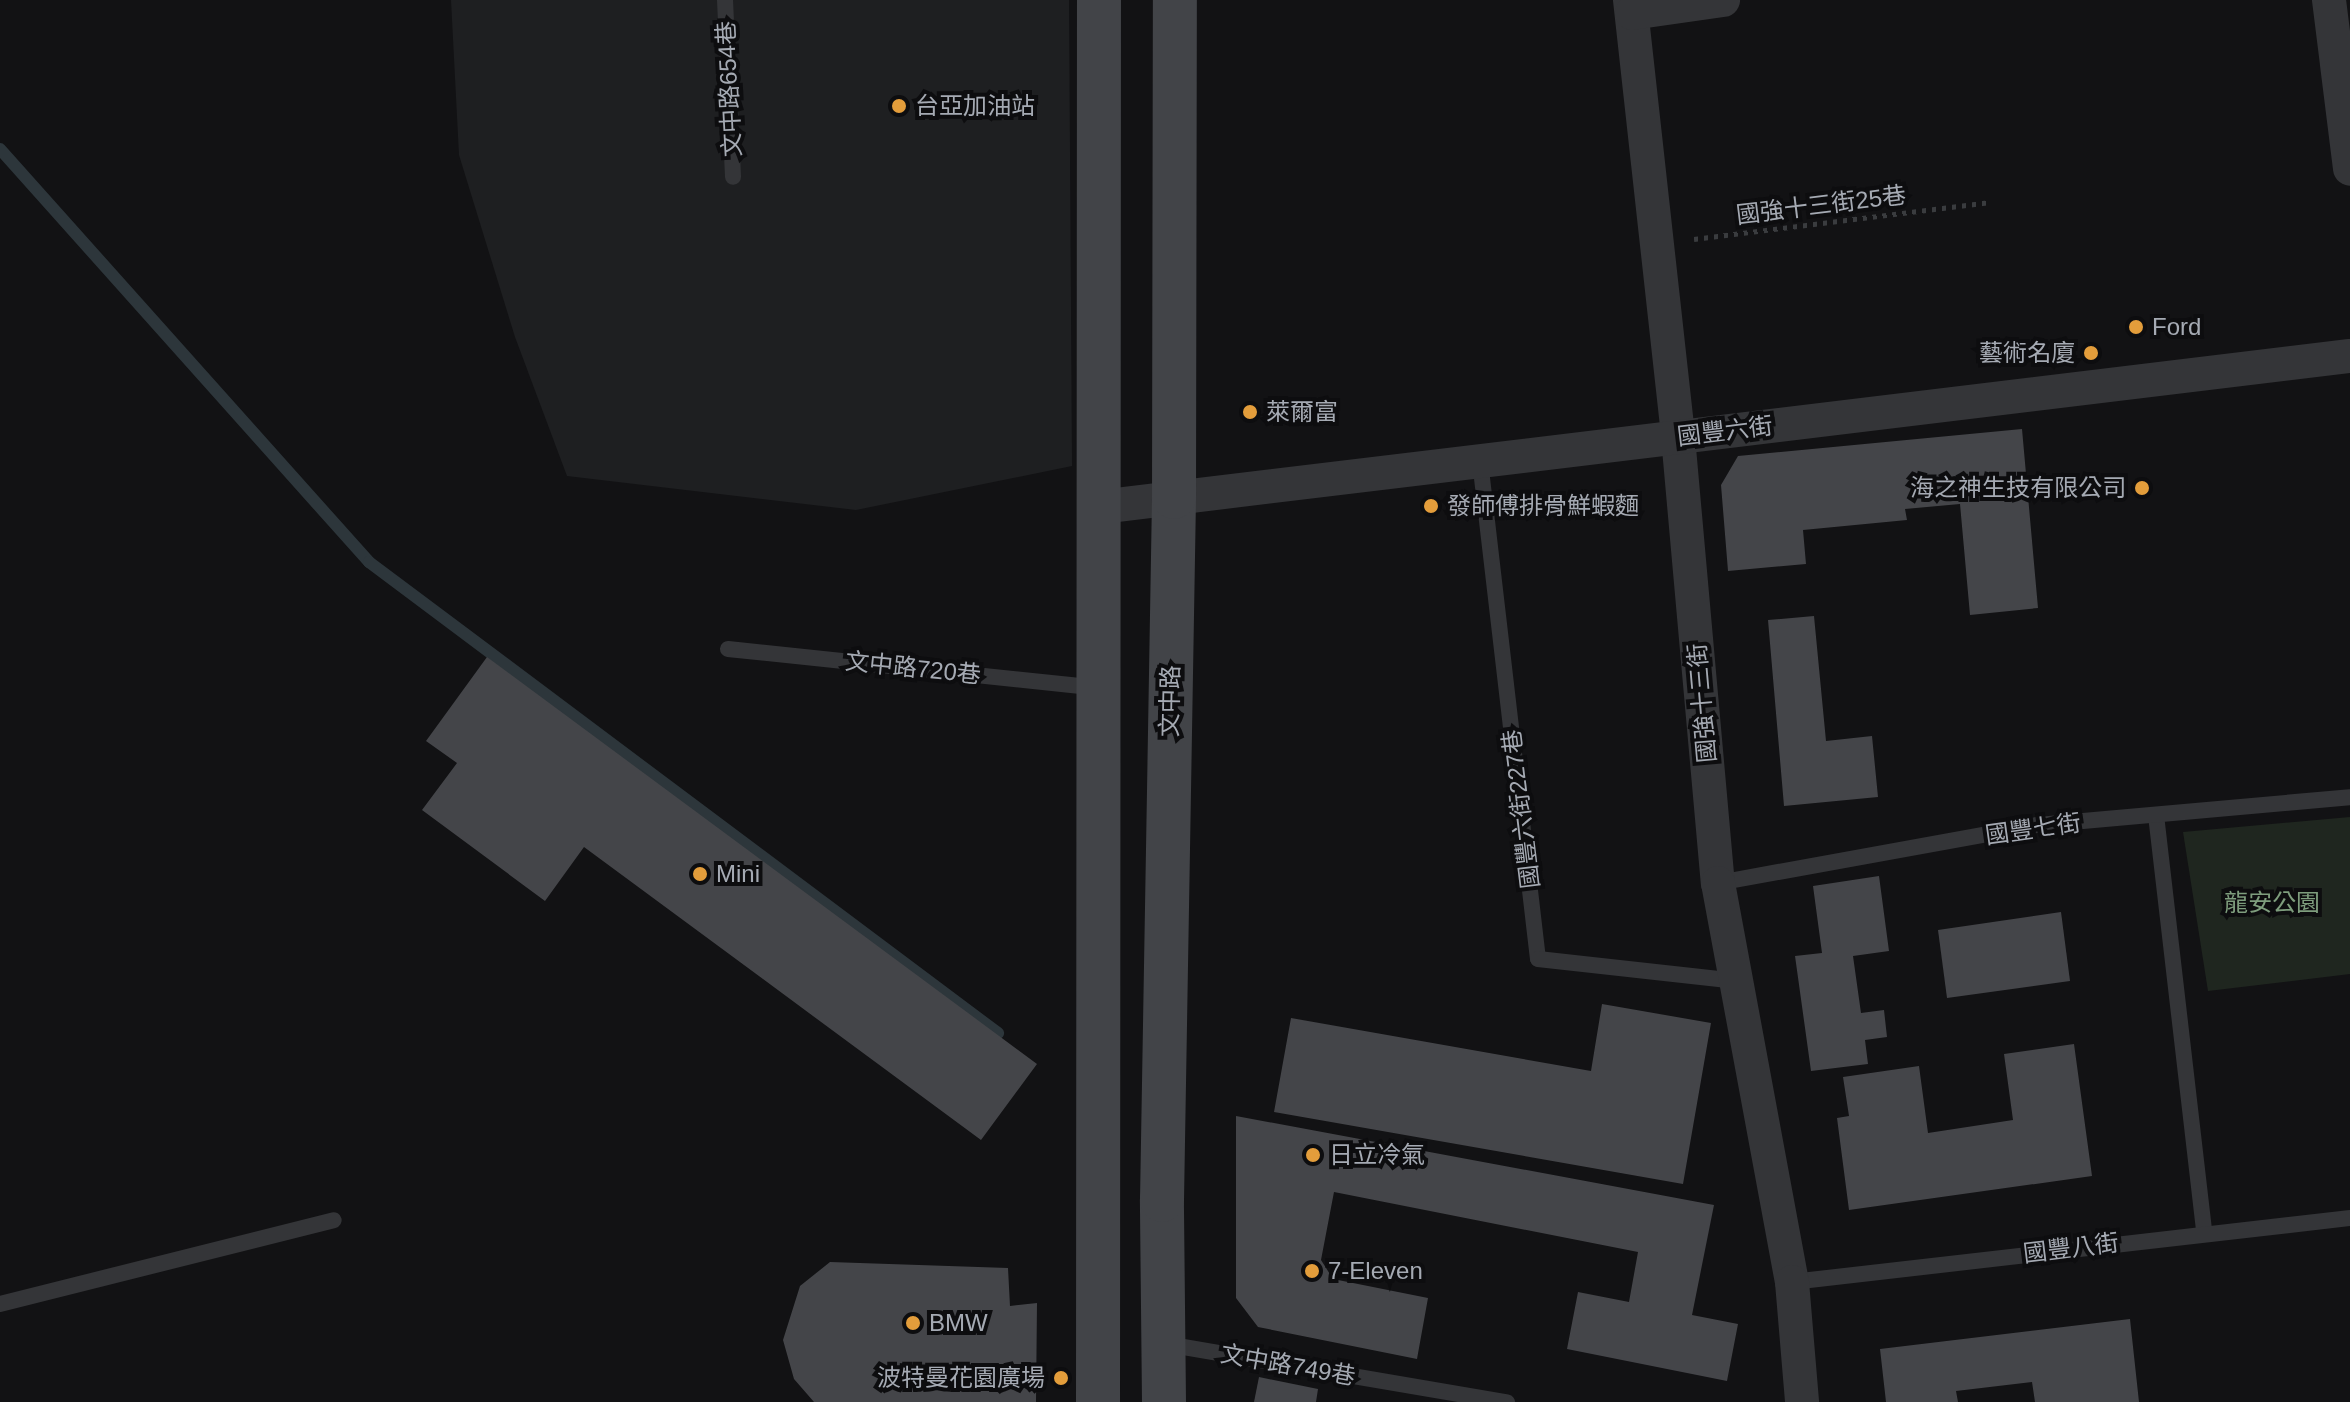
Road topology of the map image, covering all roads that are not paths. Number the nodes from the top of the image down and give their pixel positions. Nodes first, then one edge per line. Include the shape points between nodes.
1 (725, 0) edge
2 (1099, 0) edge
3 (1175, 0) edge
4 (1723, 0) edge
5 (2329, 0) edge
6 (1631, 6) edge
7 (2350, 169) edge
8 (733, 177) dead end
9 (2350, 356) edge
10 (1678, 437) junction
11 (1480, 461) junction
12 (1174, 497) junction
13 (1100, 507) junction
14 (728, 649) dead end
15 (1099, 689) junction
16 (2350, 797) edge
17 (2156, 815) junction
18 (1718, 883) junction
19 (1737, 981) junction
20 (1098, 1199) junction
21 (1162, 1200) junction
22 (2350, 1218) edge
23 (334, 1220) dead end
24 (2204, 1233) junction
25 (1792, 1282) junction
26 (0, 1304) edge
27 (1163, 1344) junction
28 (1098, 1402) edge
29 (1164, 1402) edge
30 (1507, 1402) edge
31 (1802, 1402) edge

1 - 8 lane, 文中路654巷
2 - 13 street
3 - 12 street, 文中路
4 - 6 street
5 - 7 street
6 - 10 street, 國強十三街
9 - 10 street, 國豐六街
10 - 11 street, 國豐六街
10 - 18 street, 國強十三街
11 - 12 street, 國豐六街
11 - 19 lane, 國豐六街227巷 via 1538,959
12 - 13 street, 國豐六街
12 - 21 street, 文中路
13 - 15 street
14 - 15 lane, 文中路720巷
15 - 20 street
16 - 17 lane, 國豐七街
17 - 18 lane, 國豐七街 via 2038,825
17 - 24 lane
18 - 19 street, 國強十三街
19 - 25 street, 國強十三街
20 - 21 street
20 - 28 street
21 - 27 street, 文中路
22 - 24 lane, 國豐八街
23 - 26 lane
24 - 25 lane, 國豐八街
25 - 31 street, 國強十三街
27 - 29 street, 文中路
27 - 30 lane, 文中路749巷

